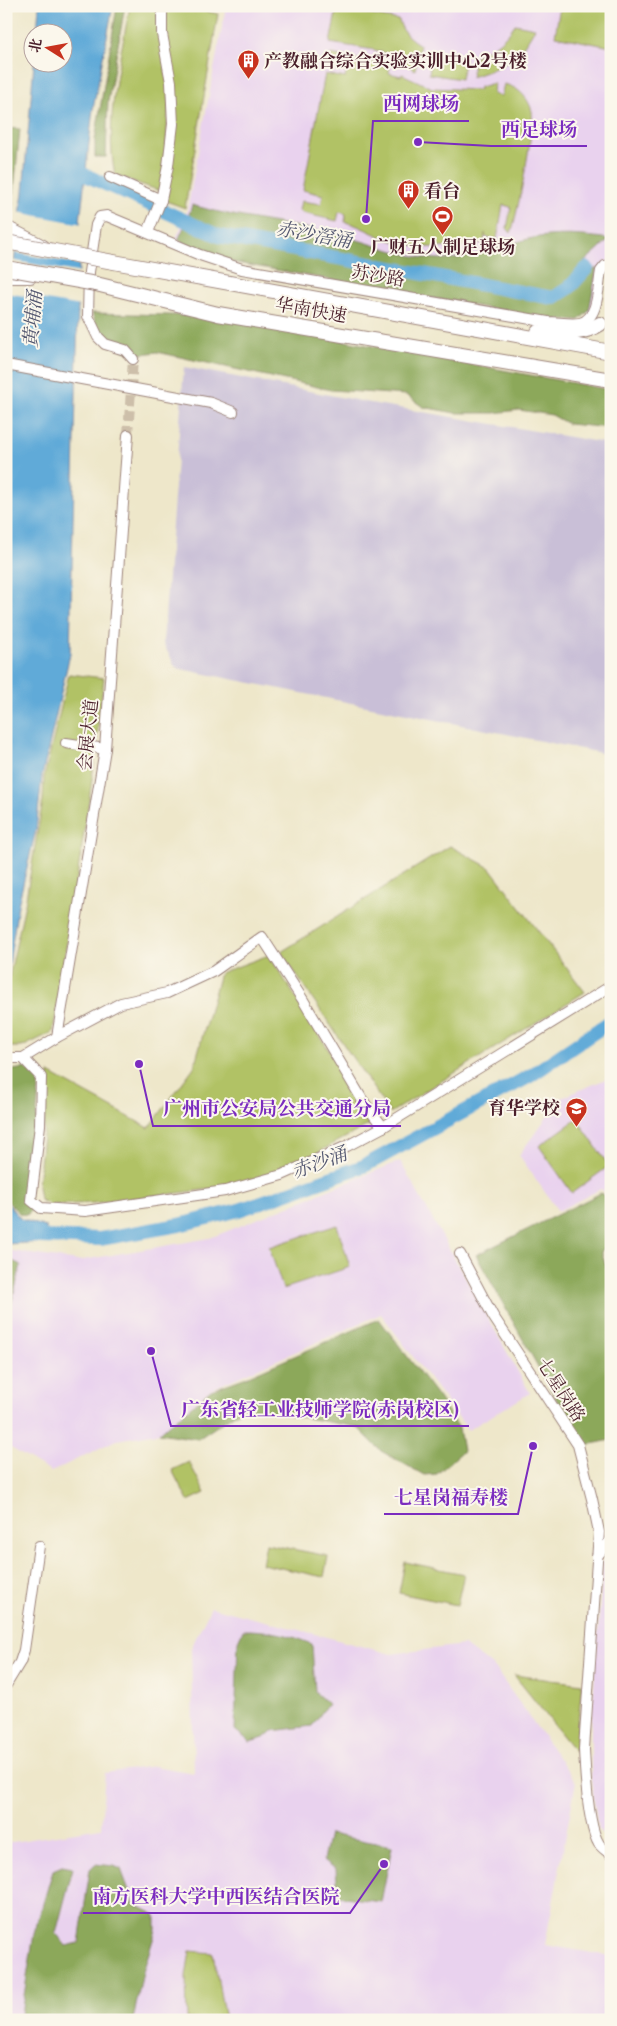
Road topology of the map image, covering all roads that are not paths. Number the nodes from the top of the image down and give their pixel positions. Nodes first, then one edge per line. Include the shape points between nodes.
1 (162, 6) edge
2 (110, 177) dead end
3 (161, 200) junction
4 (6, 228) edge
5 (148, 232) junction
6 (6, 242) edge
7 (48, 250) junction
8 (611, 265) edge
9 (6, 268) edge
10 (44, 275) junction
11 (6, 276) edge
12 (600, 324) dead end
13 (490, 331) junction
14 (611, 352) edge
15 (133, 359) dead end
16 (6, 365) edge
17 (611, 380) edge
18 (233, 412) dead end
19 (128, 435) tunnel mouth
20 (66, 743) dead end
21 (105, 749) junction
22 (611, 986) edge
23 (57, 1036) junction
24 (6, 1058) edge
25 (22, 1058) junction
26 (382, 1127) junction
27 (460, 1254) dead end
28 (611, 1540) edge
29 (39, 1546) dead end
30 (597, 1556) junction
31 (6, 1685) edge
32 (611, 1855) edge

1 - 3 street via 162,34 171,82 173,124
2 - 3 street
3 - 5 street
4 - 7 highway, bridge
5 - 8 street, 苏沙路 via 242,269 548,322 578,324 586,321 594,310 601,271
5 - 15 street, 苏沙路 via 107,216 100,217 89,272 88,316 98,338 105,344 126,350
6 - 7 highway, 华南快速, bridge
7 - 13 highway, 华南快速, bridge
9 - 10 highway, 华南快速, bridge
10 - 11 highway, bridge
10 - 17 highway, 华南快速, bridge via 96,284 218,314
12 - 13 highway via 591,330 564,333
13 - 14 highway, 华南快速
16 - 18 street, bridge via 211,403
19 - 21 street, 会展大道
20 - 21 street
21 - 23 street, 会展大道
22 - 26 street
23 - 25 street
23 - 26 street via 121,1003 167,993 214,971 262,937
24 - 25 street
25 - 26 street via 41,1077 40,1125 31,1200 41,1208 85,1211 226,1192 282,1175
27 - 30 street, 七星岗路 via 493,1316 578,1445 599,1532
28 - 30 street
29 - 31 street via 24,1650
30 - 32 street, 七星岗路 via 584,1749 594,1832

